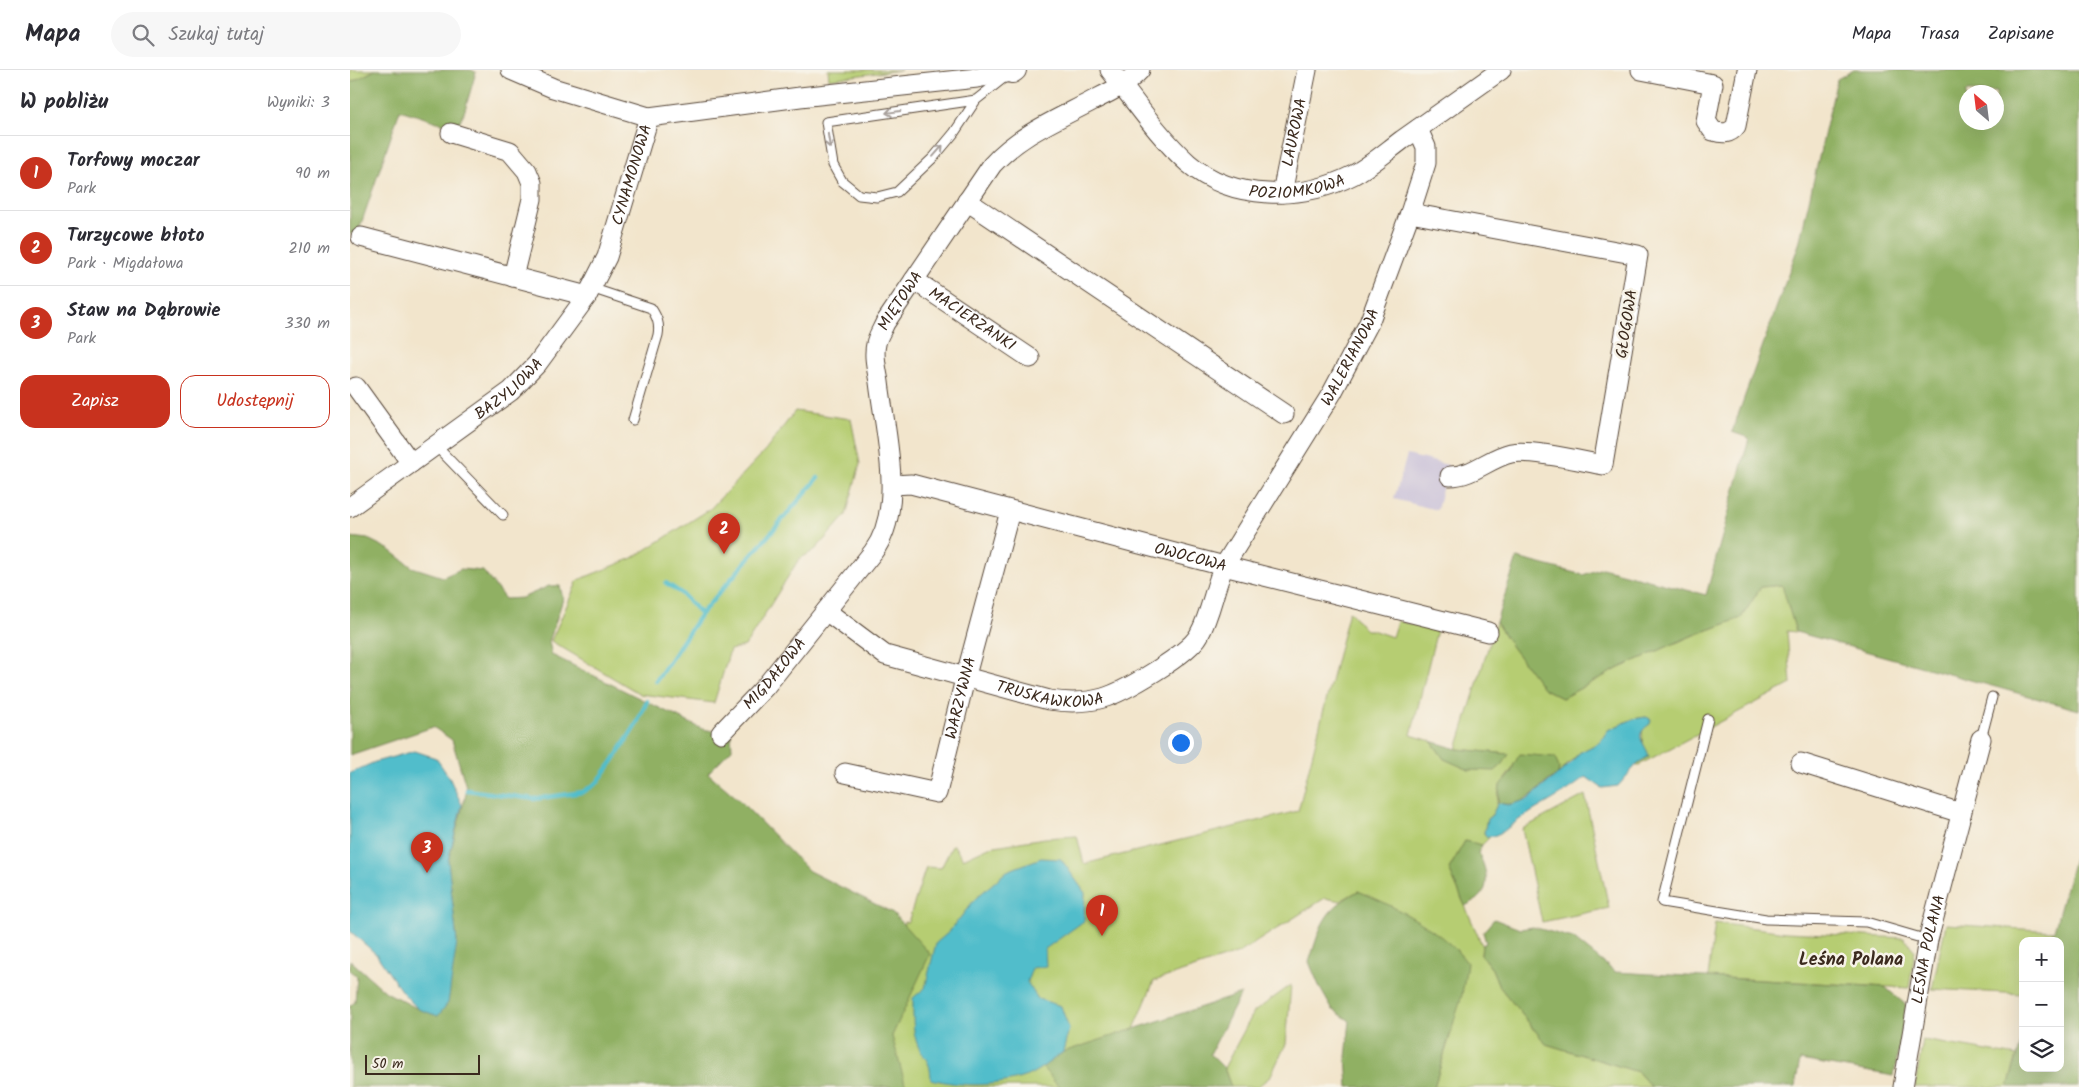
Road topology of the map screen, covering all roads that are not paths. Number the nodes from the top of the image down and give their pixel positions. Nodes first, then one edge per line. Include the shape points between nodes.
1 (511, 70) edge
2 (1110, 70) edge
3 (1140, 70) edge
4 (1307, 70) edge
5 (1501, 70) edge
6 (1641, 70) edge
7 (1747, 70) edge
8 (1013, 71) edge
9 (1123, 86) junction
10 (976, 100) junction
11 (650, 117) junction
12 (1418, 129) junction
13 (451, 133) dead end
14 (1282, 193) junction
15 (967, 201) junction
16 (1410, 213) junction
17 (360, 237) dead end
18 (512, 277) junction
19 (914, 280) junction
20 (589, 292) junction
21 (1030, 358) dead end
22 (356, 387) dead end
23 (1284, 414) dead end
24 (633, 420) dead end
25 (435, 446) junction
26 (411, 463) junction
27 (1450, 476) dead end
28 (892, 485) junction
29 (350, 508) edge
30 (1010, 511) junction
31 (503, 515) dead end
32 (1224, 566) junction
33 (826, 611) junction
34 (1488, 632) dead end
35 (965, 678) junction
36 (1992, 697) dead end
37 (1708, 718) dead end
38 (721, 734) dead end
39 (1980, 740) joint
40 (1801, 763) dead end
41 (845, 773) dead end
42 (1961, 813) junction
43 (1928, 940) junction
44 (1903, 1087) edge

1 - 11 street, CYNAMONOWA via 553,88
2 - 9 street
3 - 9 street
4 - 14 street, LAUROWA
5 - 12 street, POZIOMKOWA
6 - 7 street via 1713,84 1706,121 1713,132 1724,133 1736,126
8 - 10 lane
8 - 11 street
9 - 14 street, POZIOMKOWA via 1189,163 1222,184 1242,190
9 - 15 street, MIĘTOWA via 1027,134 1012,145 992,165
10 -> 10 lane via 826,122 833,165 842,181 859,195 877,197 897,192 934,157
11 - 20 street, CYNAMONOWA via 606,257
12 - 14 street, POZIOMKOWA via 1354,175 1326,187
12 - 16 street, WALERIANOWA via 1426,147 1426,163
13 - 18 street via 510,151 527,171 532,183 532,199
15 - 19 street, MIĘTOWA
15 - 23 street
16 - 27 street, GŁOGOWA via 1638,254 1603,465 1516,452 1497,457 1460,476
16 - 32 street, WALERIANOWA via 1369,323 1332,393
17 - 18 street
18 - 20 street
19 - 21 street, MACIERZANKI
19 - 28 street, MIĘTOWA via 885,323 876,344
20 - 24 lane via 651,308 656,316 658,335
20 - 25 street, BAZYLIOWA via 537,364 511,391
22 - 26 street
25 - 26 street, BAZYLIOWA
25 - 31 lane
26 - 29 street, BAZYLIOWA
28 - 30 street, OWOCOWA via 911,484
28 - 33 street, MIĘTOWA via 886,530 878,546
30 - 32 street, OWOCOWA
30 - 35 street, WARZYWNA
32 - 34 street, OWOCOWA
32 - 35 street, TRUSKAWKOWA via 1205,621 1191,646 1118,692 1087,702 1068,703
33 - 35 street, TRUSKAWKOWA via 885,656
33 - 38 street, MIGDAŁOWA via 765,687
35 - 41 street, WARZYWNA via 938,793
36 - 39 lane
37 - 43 lane via 1662,902 1766,919 1866,922
39 - 42 street, LEŚNA POLANA
40 - 42 street
42 - 43 street, LEŚNA POLANA
43 - 44 street, LEŚNA POLANA

